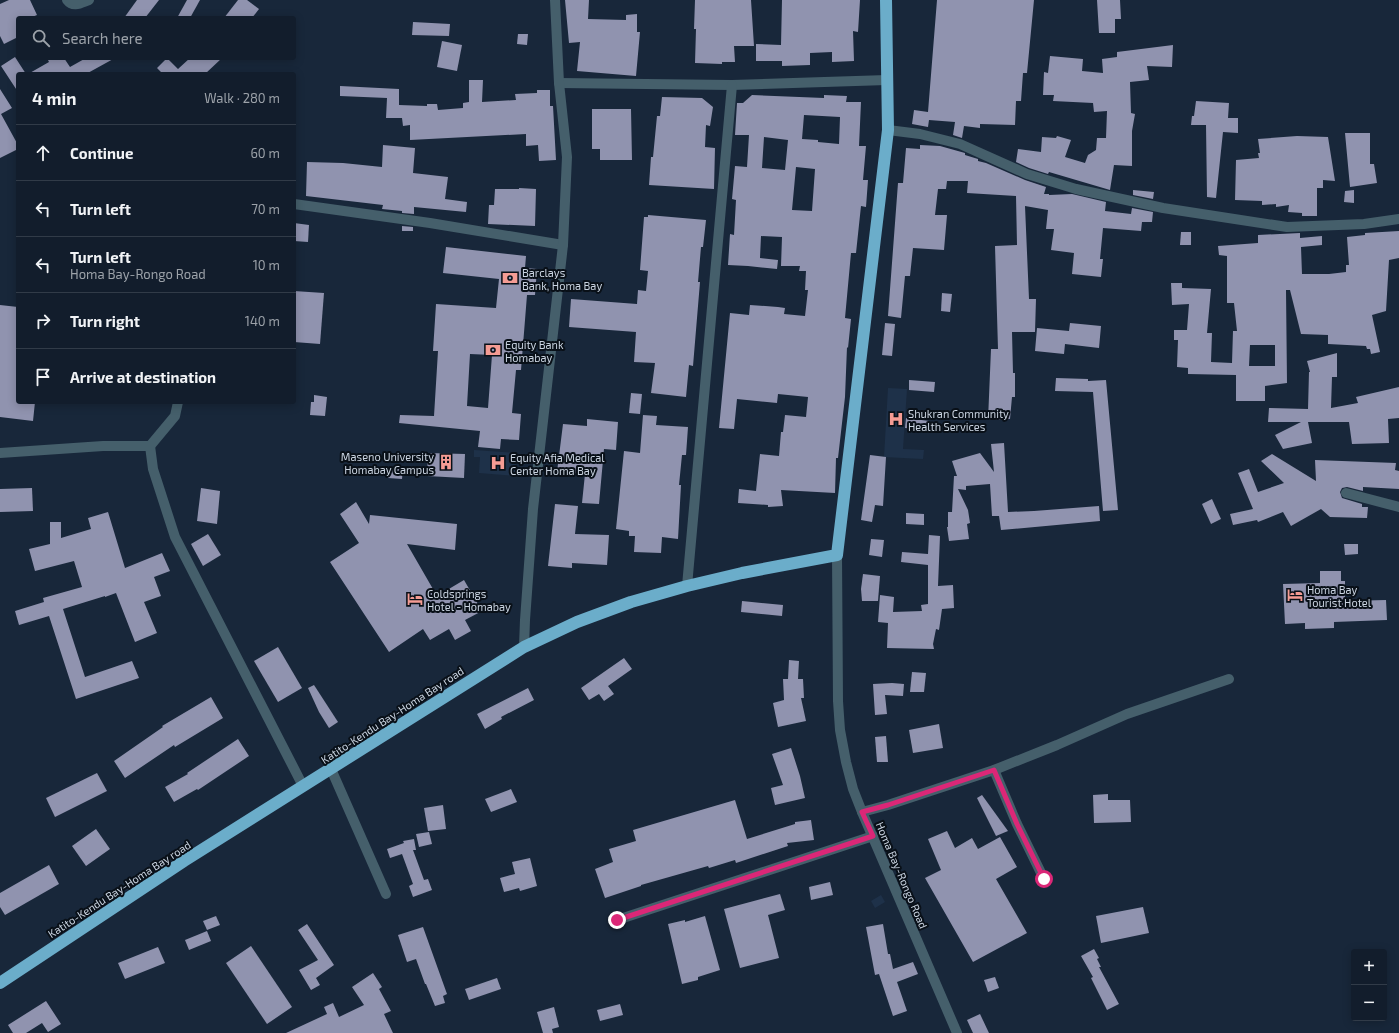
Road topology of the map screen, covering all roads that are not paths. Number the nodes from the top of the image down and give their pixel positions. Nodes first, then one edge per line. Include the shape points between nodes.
1 (67, 0) edge
2 (89, 0) edge
3 (555, 0) edge
4 (886, 0) edge
5 (887, 80) junction
6 (559, 83) junction
7 (732, 85) junction
8 (888, 130) junction
9 (296, 204) edge
10 (1399, 219) edge
11 (563, 245) junction
12 (178, 404) edge
13 (150, 446) junction
14 (0, 453) edge
15 (1346, 493) dead end
16 (1399, 507) edge
17 (837, 555) junction
18 (688, 586) junction
19 (524, 647) junction
20 (1229, 679) dead end
21 (331, 769) junction
22 (994, 770) junction
23 (303, 786) junction
24 (862, 812) junction
25 (873, 836) junction
26 (1044, 879) dead end
27 (386, 894) dead end
28 (617, 920) dead end
29 (0, 983) edge
30 (956, 1033) edge

1 - 2 street via 78,5
3 - 6 street
4 - 5 highway
5 - 7 street
5 - 8 highway
6 - 7 street
6 - 11 street via 567,157
7 - 18 street
8 - 10 street via 920,134 960,144 1027,174 1076,189 1163,208 1287,227 1364,224
8 - 17 highway
9 - 11 street
11 - 19 street via 533,509
12 - 13 street via 175,416
13 - 14 street via 103,446
13 - 23 street via 153,469 175,537
15 - 16 street
17 - 18 highway, Katito-Kendu Bay-Homa Bay road
17 - 24 street, Homa Bay-Rongo Road via 840,730
18 - 19 highway, Katito-Kendu Bay-Homa Bay road via 631,602 577,622
19 - 21 highway, Katito-Kendu Bay-Homa Bay road
20 - 22 street via 1127,714 1057,746
21 - 23 highway, Katito-Kendu Bay-Homa Bay road
21 - 27 street
22 - 24 street
22 - 26 street
23 - 29 highway, Katito-Kendu Bay-Homa Bay road
24 - 25 street, Homa Bay-Rongo Road
25 - 28 street
25 - 30 street, Homa Bay-Rongo Road

